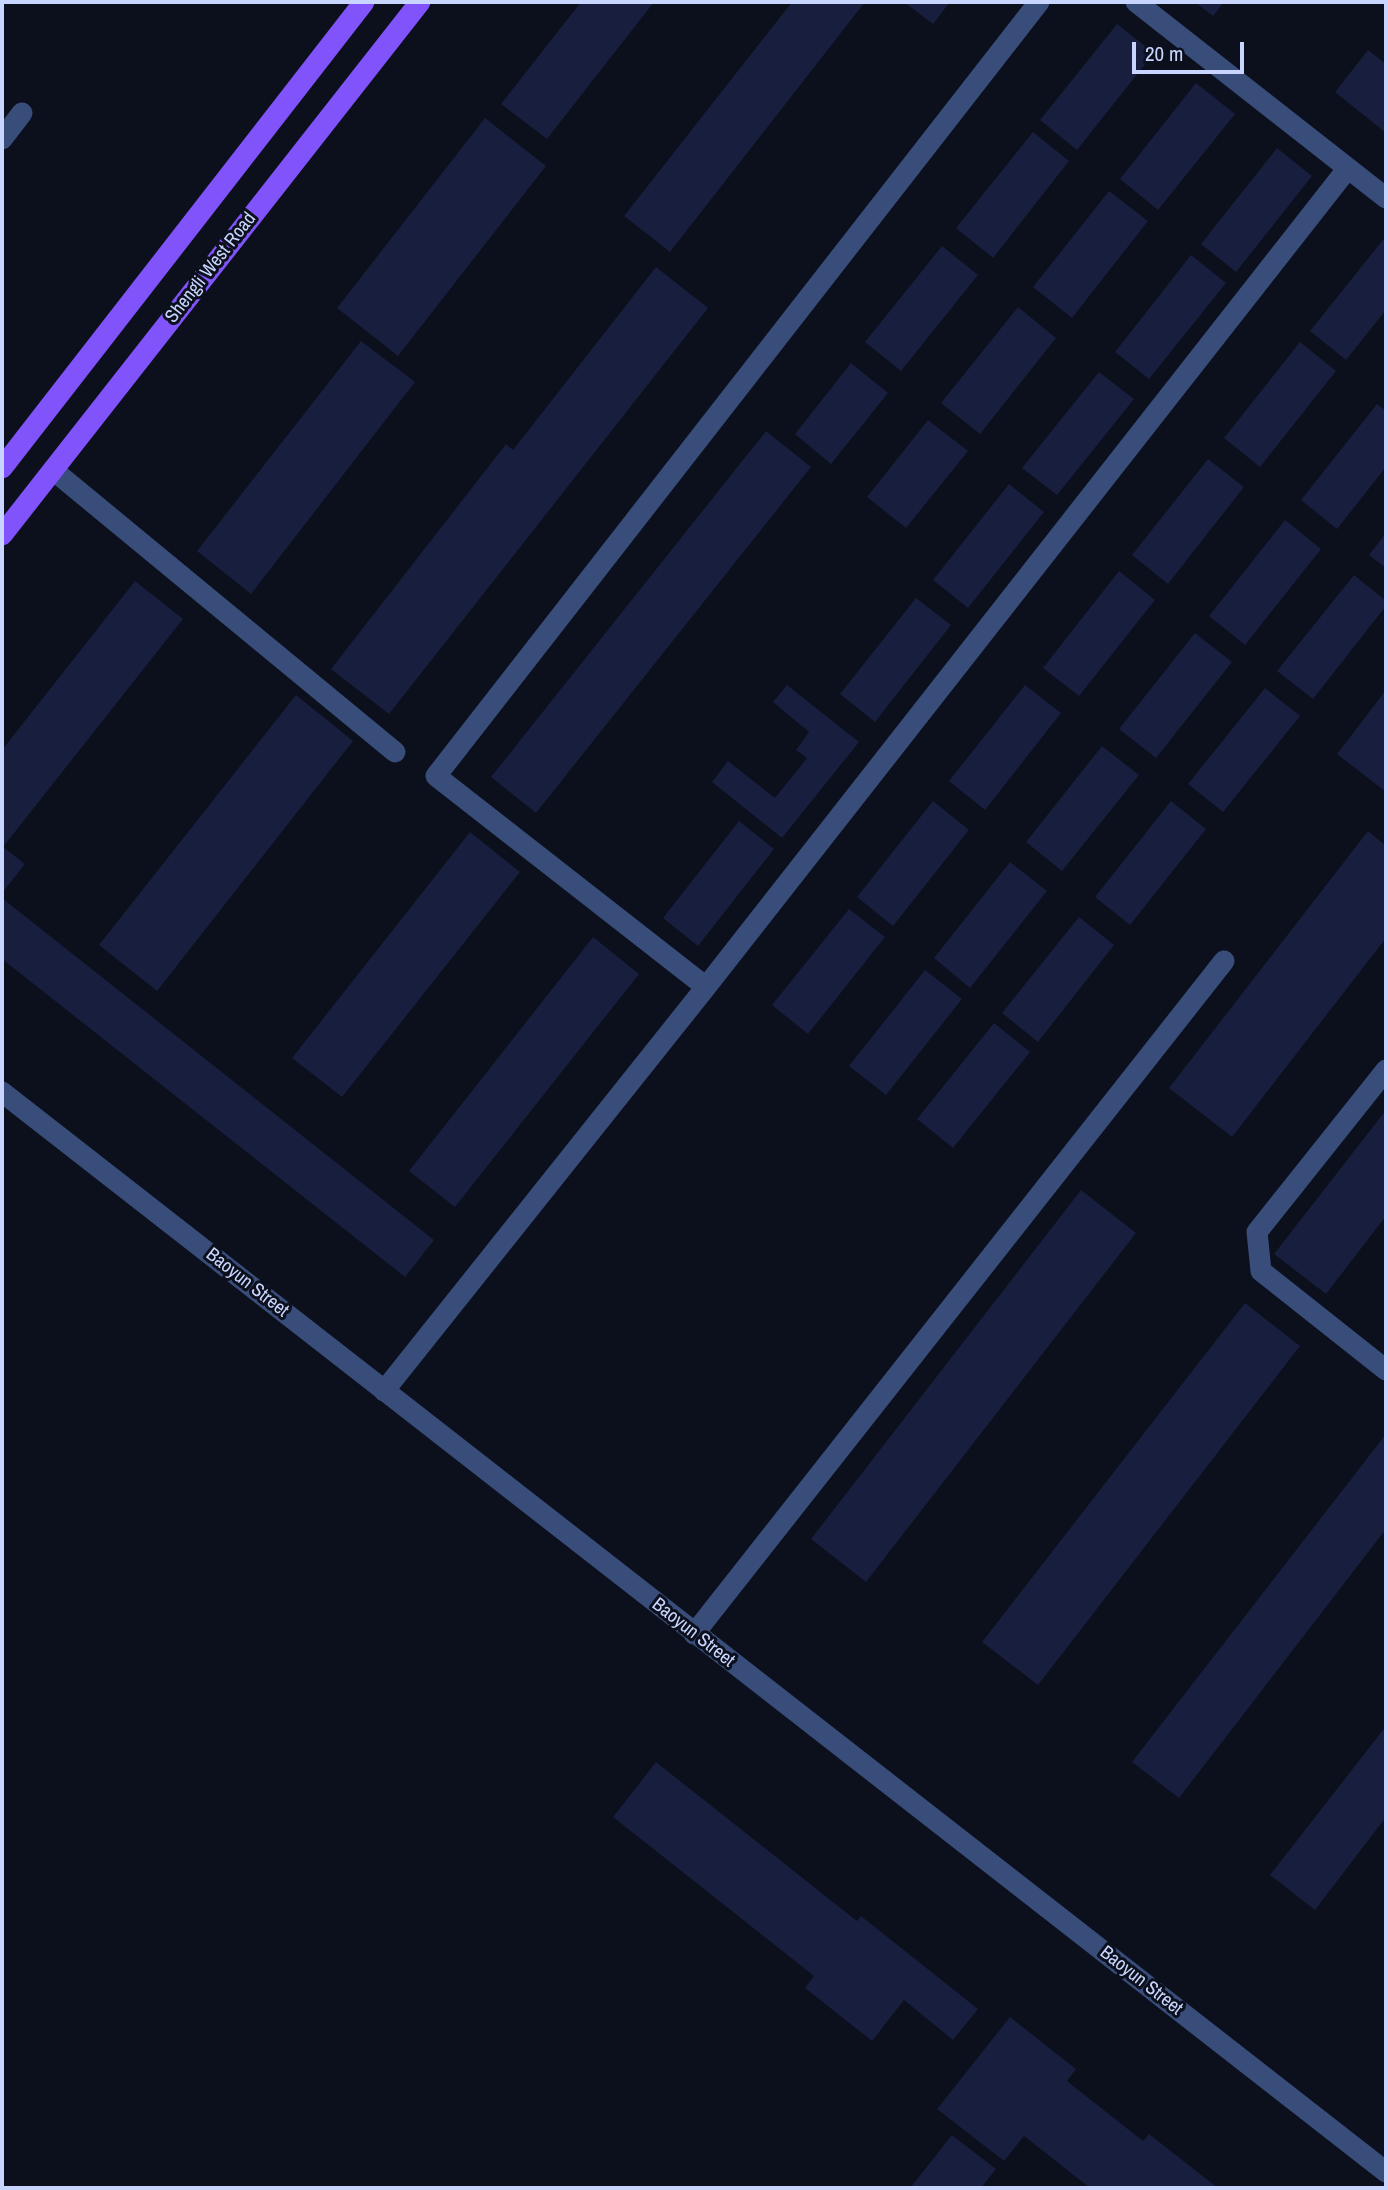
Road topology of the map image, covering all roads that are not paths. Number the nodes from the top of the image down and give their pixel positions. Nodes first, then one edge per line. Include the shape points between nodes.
1 (364, 2) edge
2 (420, 2) edge
3 (1039, 2) edge
4 (1136, 2) edge
5 (22, 113) dead end
6 (2, 139) edge
7 (1348, 168) junction
8 (1386, 198) edge
9 (2, 468) edge
10 (53, 470) junction
11 (2, 535) edge
12 (395, 752) dead end
13 (1224, 961) dead end
14 (706, 987) junction
15 (1386, 1070) edge
16 (2, 1092) edge
17 (1386, 1370) edge
18 (384, 1391) junction
19 (694, 1634) junction
20 (1386, 2172) edge

1 - 9 main road
2 - 10 main road, Shengli West Road
3 - 14 street via 436,776
4 - 7 street
5 - 6 street
7 - 8 street
7 - 14 street
10 - 11 main road, Shengli West Road
10 - 12 street
13 - 19 street
14 - 18 street
15 - 17 street via 1257,1232 1261,1271
16 - 18 street, Baoyun Street
18 - 19 street, Baoyun Street
19 - 20 street, Baoyun Street

